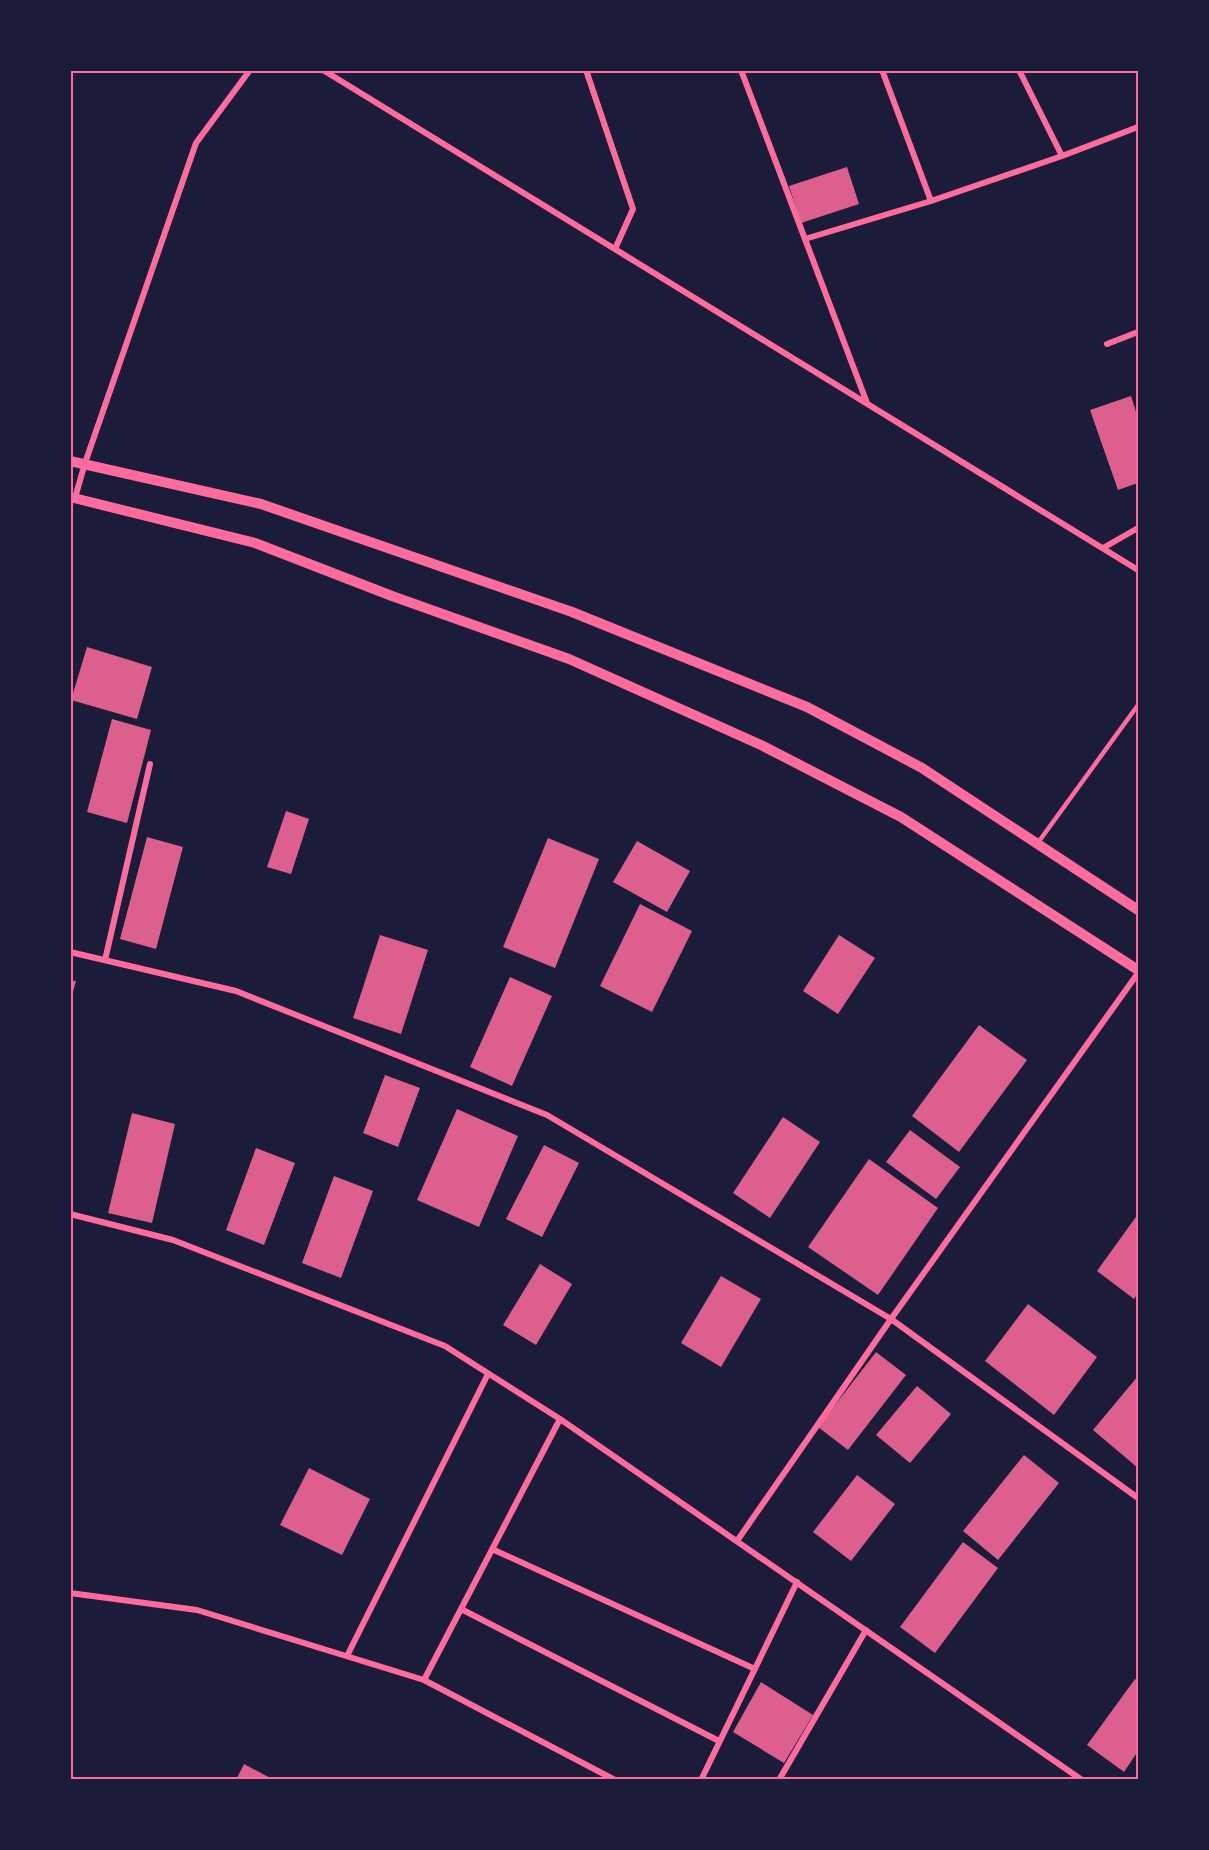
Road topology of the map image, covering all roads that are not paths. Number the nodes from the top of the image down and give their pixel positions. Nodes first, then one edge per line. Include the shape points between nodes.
1 (250, 70) edge
2 (323, 70) edge
3 (586, 70) edge
4 (741, 70) edge
5 (882, 70) edge
6 (1019, 70) edge
7 (1138, 128) edge
8 (1062, 156) junction
9 (931, 201) junction
10 (805, 239) junction
11 (615, 249) junction
12 (1138, 332) edge
13 (1107, 344) dead end
14 (867, 404) junction
15 (70, 461) edge
16 (85, 463) junction
17 (73, 498) edge
18 (1138, 528) edge
19 (1103, 548) junction
20 (1138, 570) edge
21 (1138, 705) edge
22 (150, 764) dead end
23 (1037, 844) junction
24 (1138, 910) edge
25 (70, 952) edge
26 (105, 960) junction
27 (1138, 971) edge
28 (70, 1214) edge
29 (891, 1319) junction
30 (488, 1374) junction
31 (560, 1419) junction
32 (1138, 1498) edge
33 (737, 1542) junction
34 (492, 1549) junction
35 (797, 1582) junction
36 (70, 1593) edge
37 (461, 1609) junction
38 (866, 1630) junction
39 (347, 1656) junction
40 (755, 1669) junction
41 (424, 1680) junction
42 (719, 1741) junction
43 (615, 1779) edge
44 (700, 1779) edge
45 (779, 1779) edge
46 (1082, 1779) edge

1 - 16 street via 196,143
2 - 11 street
3 - 11 street via 633,209
4 - 10 street
5 - 9 street
6 - 8 street
7 - 8 street
8 - 9 street
9 - 10 street
10 - 14 street
11 - 14 street
12 - 13 street
14 - 19 street
15 - 16 street
16 - 17 street
16 - 23 street via 261,504 593,621 807,707 922,768
17 - 27 street via 255,543 580,664 761,745 901,817
18 - 19 street
19 - 20 street
21 - 23 lane
22 - 26 street
23 - 24 street
25 - 26 street
26 - 29 street via 236,992 547,1115
27 - 29 street
28 - 30 street via 173,1240 445,1346
29 - 32 street
29 - 33 street
30 - 31 street
30 - 39 street
31 - 33 street
31 - 34 street
33 - 35 street
34 - 37 street
34 - 40 street
35 - 38 street
35 - 40 street
36 - 39 street via 197,1610
37 - 41 street
37 - 42 street
38 - 45 street
38 - 46 street
39 - 41 street
40 - 42 street
41 - 43 street
42 - 44 street

